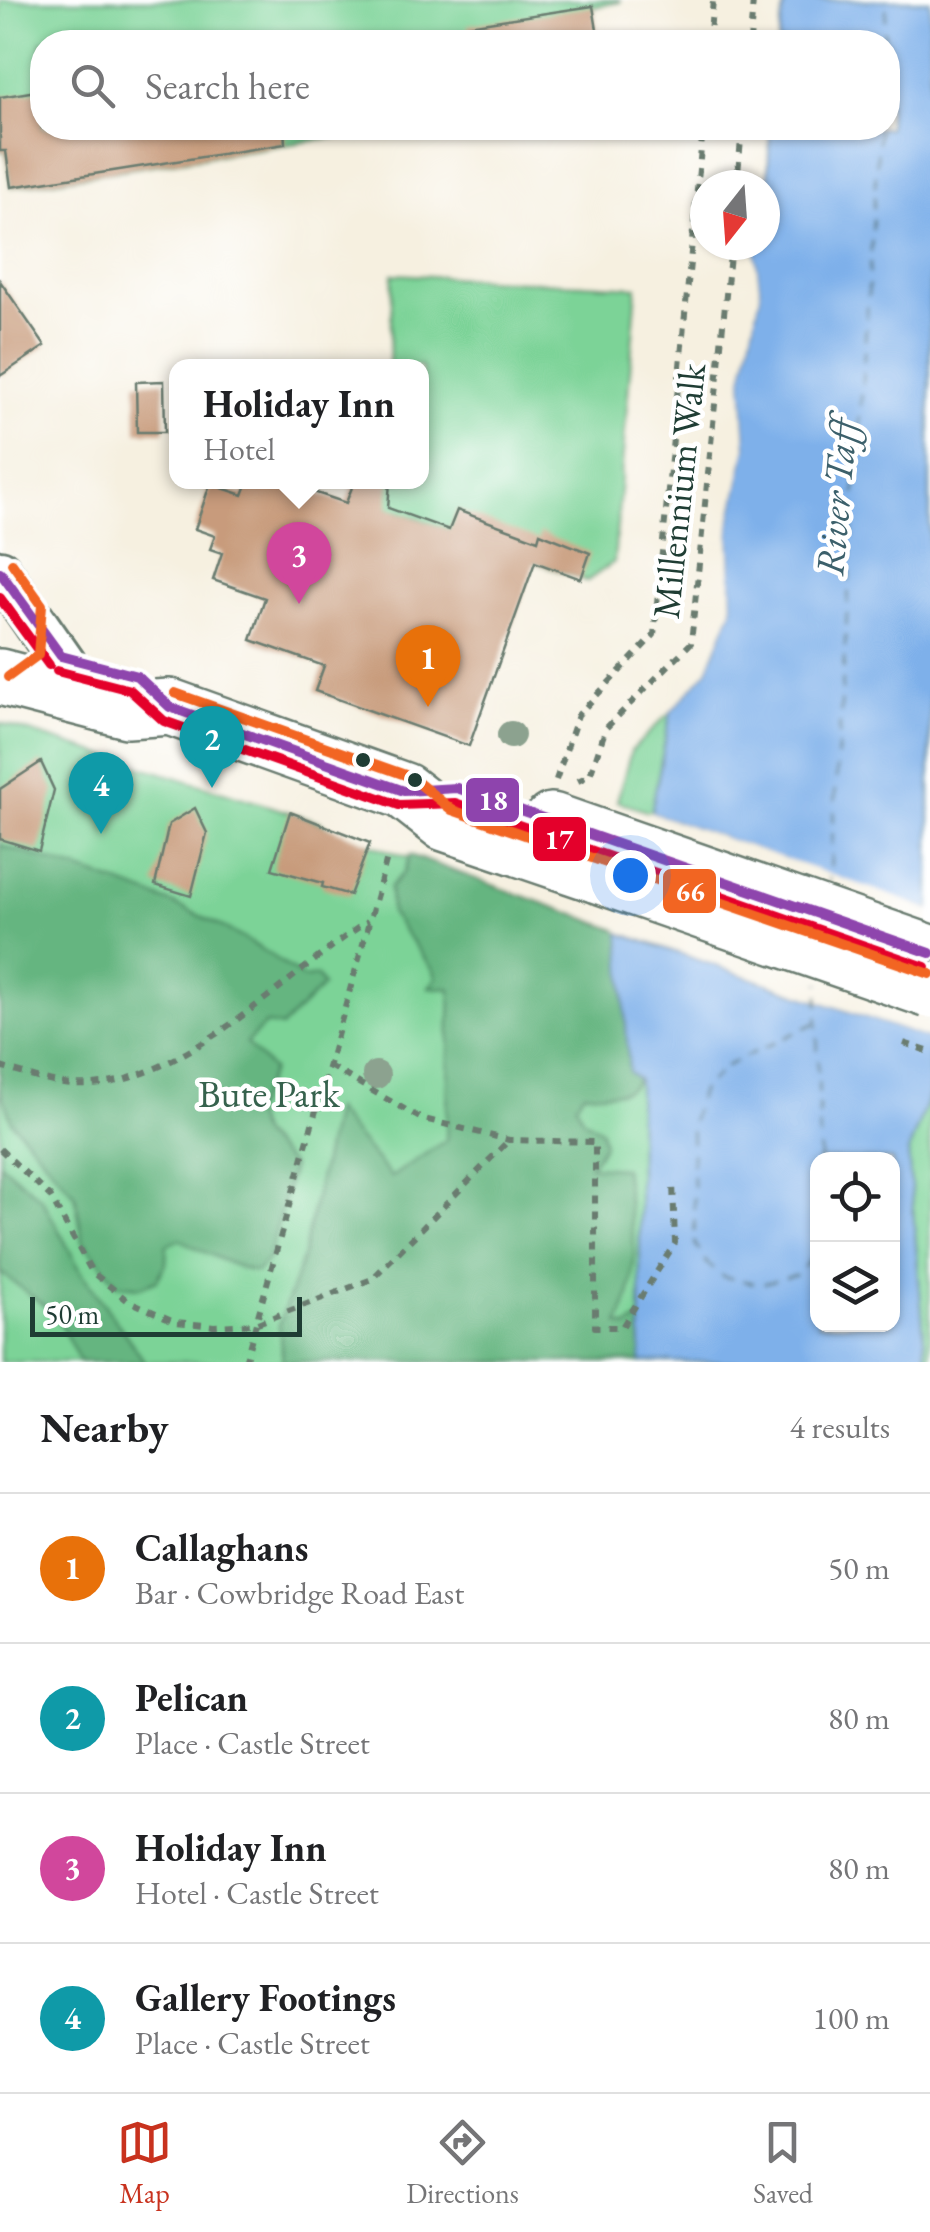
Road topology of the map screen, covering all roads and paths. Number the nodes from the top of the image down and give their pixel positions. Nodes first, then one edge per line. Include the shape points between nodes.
1 (713, 0) edge
2 (753, 0) edge
3 (711, 30) edge
4 (751, 30) edge
5 (701, 140) edge
6 (741, 140) edge
7 (738, 170) edge
8 (730, 260) edge
9 (0, 572) edge
10 (19, 650) edge
11 (170, 707) junction
12 (572, 784) dead end
13 (560, 792) dead end
14 (394, 834) junction
15 (600, 856) junction
16 (369, 920) junction
17 (930, 953) edge
18 (930, 990) edge
19 (904, 1043) dead end
20 (930, 1052) edge
21 (329, 1066) junction
22 (0, 1067) edge
23 (509, 1140) junction
24 (0, 1149) edge
25 (673, 1182) dead end
26 (255, 1324) junction
27 (245, 1362) edge

1 - 3 path
2 - 4 path
5 - 13 path via 654,634 578,714 556,780
6 - 7 path
8 - 12 path, Millennium Walk via 691,643 606,728 590,774
9 - 10 street
10 - 11 main road via 137,676
10 - 11 main road via 73,699 127,710
11 - 14 main road
14 - 15 main road via 445,823
14 - 16 path
15 - 17 main road
15 - 18 main road, bridge
16 - 21 path
16 - 22 path via 166,1066 121,1082 73,1086
19 - 20 path
21 - 23 path via 420,1118
21 - 26 path
23 - 25 path via 595,1142 595,1326 622,1327 675,1244
23 - 26 path via 372,1279
24 - 26 path via 50,1196 92,1272 127,1300 176,1322
26 - 27 path

